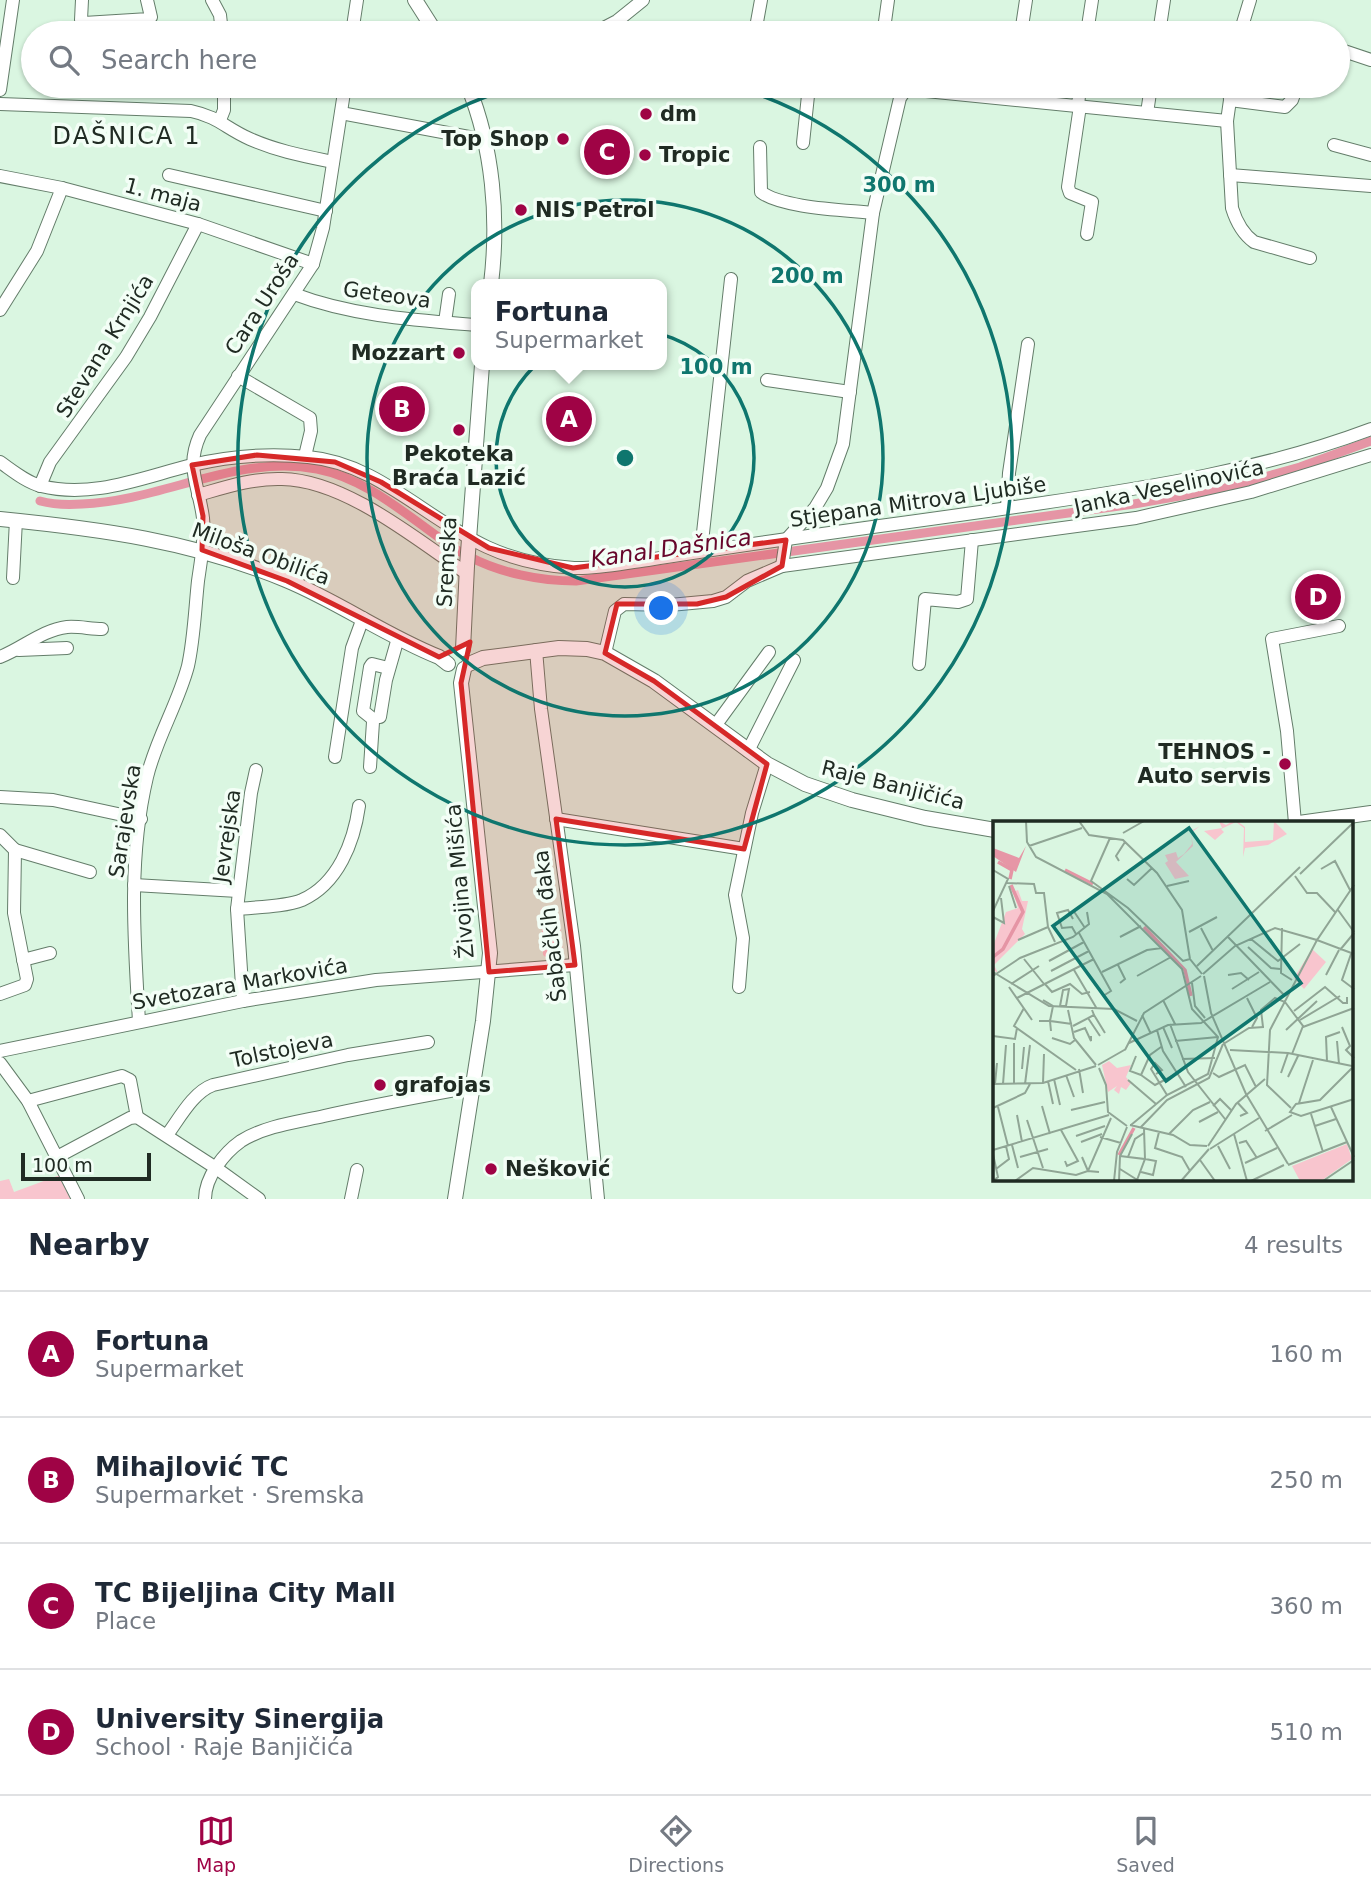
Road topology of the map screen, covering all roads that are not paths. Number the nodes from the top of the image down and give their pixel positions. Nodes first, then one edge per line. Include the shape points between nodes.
1 (13, 0) edge
2 (82, 0) edge
3 (147, 0) edge
4 (212, 0) edge
5 (357, 0) edge
6 (415, 0) edge
7 (643, 0) edge
8 (761, 0) edge
9 (888, 0) edge
10 (1026, 0) edge
11 (1092, 0) edge
12 (1164, 0) edge
13 (1250, 0) edge
14 (82, 21) edge
15 (116, 21) edge
16 (221, 21) edge
17 (354, 21) edge
18 (428, 21) edge
19 (617, 21) edge
20 (757, 21) edge
21 (885, 21) edge
22 (1023, 21) edge
23 (1089, 21) edge
24 (1161, 21) edge
25 (1244, 21) edge
26 (1350, 54) edge
27 (1371, 60) edge
28 (0, 90) edge
29 (224, 98) edge
30 (343, 98) edge
31 (473, 98) edge
32 (808, 98) edge
33 (900, 98) edge
34 (1042, 98) edge
35 (1079, 98) edge
36 (1149, 98) edge
37 (1293, 98) edge
38 (1230, 100) joint
39 (0, 104) edge
40 (1079, 106) junction
41 (341, 113) junction
42 (1147, 113) junction
43 (220, 120) junction
44 (1227, 121) junction
45 (485, 140) junction
46 (803, 143) dead end
47 (1334, 145) dead end
48 (760, 147) dead end
49 (1371, 155) edge
50 (334, 162) junction
51 (169, 175) dead end
52 (1230, 175) junction
53 (0, 176) edge
54 (1371, 186) edge
55 (62, 188) junction
56 (326, 211) junction
57 (873, 214) junction
58 (198, 224) junction
59 (1087, 234) dead end
60 (1310, 258) dead end
61 (313, 264) junction
62 (492, 279) edge
63 (731, 279) dead end
64 (294, 294) junction
65 (449, 294) dead end
66 (0, 310) edge
67 (445, 322) junction
68 (471, 325) edge
69 (1028, 344) dead end
70 (482, 370) edge
71 (239, 376) junction
72 (767, 380) dead end
73 (850, 392) junction
74 (1371, 429) edge
75 (1371, 454) edge
76 (305, 456) junction
77 (0, 462) edge
78 (193, 467) junction
79 (40, 486) junction
80 (198, 494) junction
81 (1007, 508) junction
82 (0, 519) edge
83 (16, 520) junction
84 (469, 536) junction
85 (972, 540) junction
86 (786, 543) junction
87 (202, 550) junction
88 (701, 551) junction
89 (783, 563) junction
90 (467, 569) junction
91 (12, 578) dead end
92 (363, 618) junction
93 (1339, 626) dead end
94 (102, 629) dead end
95 (398, 638) junction
96 (68, 648) dead end
97 (18, 650) junction
98 (536, 650) junction
99 (769, 652) dead end
100 (605, 653) junction
101 (0, 657) edge
102 (459, 658) junction
103 (794, 660) dead end
104 (919, 664) dead end
105 (388, 668) junction
106 (380, 717) dead end
107 (715, 726) junction
108 (748, 751) junction
109 (335, 757) dead end
110 (767, 764) junction
111 (370, 767) dead end
112 (256, 770) dead end
113 (0, 797) edge
114 (359, 806) dead end
115 (1371, 813) edge
116 (141, 819) junction
117 (556, 819) junction
118 (1297, 821) edge
119 (1319, 821) edge
120 (993, 830) edge
121 (0, 835) edge
122 (744, 849) junction
123 (15, 850) junction
124 (90, 872) dead end
125 (134, 885) junction
126 (238, 891) junction
127 (237, 909) junction
128 (50, 953) dead end
129 (23, 960) junction
130 (575, 965) junction
131 (489, 972) junction
132 (739, 987) dead end
133 (0, 994) edge
134 (243, 1001) junction
135 (139, 1021) junction
136 (428, 1042) dead end
137 (0, 1051) edge
138 (0, 1063) edge
139 (472, 1087) junction
140 (28, 1101) junction
141 (137, 1117) junction
142 (167, 1135) junction
143 (57, 1157) junction
144 (216, 1168) junction
145 (357, 1170) dead end
146 (78, 1199) edge
147 (205, 1199) edge
148 (259, 1199) edge
149 (351, 1199) edge
150 (455, 1199) edge
151 (598, 1199) edge

1 - 28 street
2 - 14 street
3 - 15 street via 151,18
4 - 16 street
5 - 17 street
6 - 18 main road
7 - 19 street
8 - 20 street
9 - 21 street
10 - 22 street
11 - 23 street
12 - 24 street
13 - 25 street
26 - 27 street
29 - 43 street
30 - 41 street, Cara Uroša
31 - 45 main road
32 - 46 street
33 - 57 street
34 - 40 street
35 - 40 street
36 - 42 street
37 - 38 street via 1285,107
38 - 44 street
39 - 43 street via 165,109
40 - 42 street
40 - 59 street via 1068,187 1070,193 1092,202
41 - 45 street
41 - 50 street, Cara Uroša
42 - 44 street
43 - 50 street via 262,144
44 - 52 street
45 - 62 main road via 491,164 496,249
47 - 49 street
48 - 57 street via 761,192 766,197
50 - 56 street, Cara Uroša
51 - 56 street
52 - 54 street
52 - 60 street via 1232,208 1247,236
53 - 55 street, 1. maja
55 - 58 street, 1. maja
55 - 66 street via 37,251
56 - 61 street, Cara Uroša
57 - 73 street
58 - 61 street, 1. maja
58 - 79 street, Stevana Krnjića via 138,337 50,462
61 - 64 street, Cara Uroša
63 - 88 street
64 - 67 street, Geteova via 354,310
64 - 71 street, Cara Uroša
65 - 67 street
67 - 68 street, Geteova
69 - 81 street
70 - 84 main road, Sremska
71 - 76 street, Cara Uroša via 310,418
71 - 78 street, Cara Uroša via 200,435 193,449
72 - 73 street
73 - 86 street via 837,467 815,508
74 - 81 street, Stjepana Mitrova Ljubiše via 1250,467
75 - 85 street, Janka Veselinovića via 1251,492 1166,512
76 - 78 street, Stjepana Mitrova Ljubiše via 257,455
76 - 84 street, Stjepana Mitrova Ljubiše via 358,471
77 - 79 street
78 - 79 street, Stjepana Mitrova Ljubiše via 114,486
78 - 80 street, Cara Uroša
80 - 87 street, Cara Uroša
80 - 90 street via 246,481 284,478 313,485 348,496
81 - 86 street, Stjepana Mitrova Ljubiše
82 - 83 main road, Miloša Obilića
83 - 87 main road, Miloša Obilića via 90,528
83 - 91 street
84 - 88 street, Stjepana Mitrova Ljubiše via 509,555 573,568
84 - 90 main road, Sremska
85 - 89 street, Janka Veselinovića
85 - 104 street via 967,599 923,602
86 - 88 street, Stjepana Mitrova Ljubiše
86 - 89 street
87 - 92 main road, Miloša Obilića via 287,581
87 - 116 street, Sarajevska via 188,666 147,775
89 - 100 street, Janka Veselinovića via 713,601 624,604 615,611
90 - 102 main road, Sremska
92 - 95 main road, Miloša Obilića
92 - 109 street via 352,648
93 - 118 street via 1272,639
94 - 97 street via 68,627 44,634
95 - 102 main road, Miloša Obilića
95 - 105 street
96 - 97 street
97 - 101 street
98 - 100 main road, Raje Banjičića via 574,648
98 - 102 main road, Raje Banjičića
98 - 117 street, Šabačkih đaka
99 - 107 street
100 - 107 main road, Raje Banjičića via 654,681
102 - 131 main road, Živojina Mišića
103 - 108 street
105 - 106 street
105 - 111 street via 370,667 363,711 373,719
107 - 108 main road, Raje Banjičića
108 - 110 main road, Raje Banjičića
110 - 120 main road, Raje Banjičića via 805,784 852,800
110 - 122 street
112 - 126 street, Jevrejska
113 - 116 street via 53,800
114 - 127 street, Jevrejska via 345,857 313,893 300,901
115 - 119 main road
116 - 125 street, Sarajevska
117 - 122 street
117 - 130 street, Šabačkih đaka
121 - 123 street
122 - 132 street via 735,895 743,938
123 - 124 street
123 - 129 street via 14,913
125 - 126 street
125 - 135 street, Sarajevska
126 - 127 street, Jevrejska
127 - 134 street, Jevrejska
128 - 129 street
129 - 133 street via 25,985
130 - 131 street, Svetozara Markovića
130 - 151 street, Šabačkih đaka
131 - 134 street, Svetozara Markovića via 376,980
131 - 139 main road, Živojina Mišića
134 - 135 street, Svetozara Markovića
135 - 137 street, Svetozara Markovića
136 - 142 street, Tolstojeva via 213,1085 196,1097
138 - 140 street
139 - 144 street via 261,1132 242,1141
139 - 150 main road, Živojina Mišića
140 - 141 street via 122,1076 130,1080
140 - 143 street
141 - 142 street
141 - 143 street
142 - 144 street
143 - 146 street
144 - 147 street
144 - 148 street
145 - 149 street

